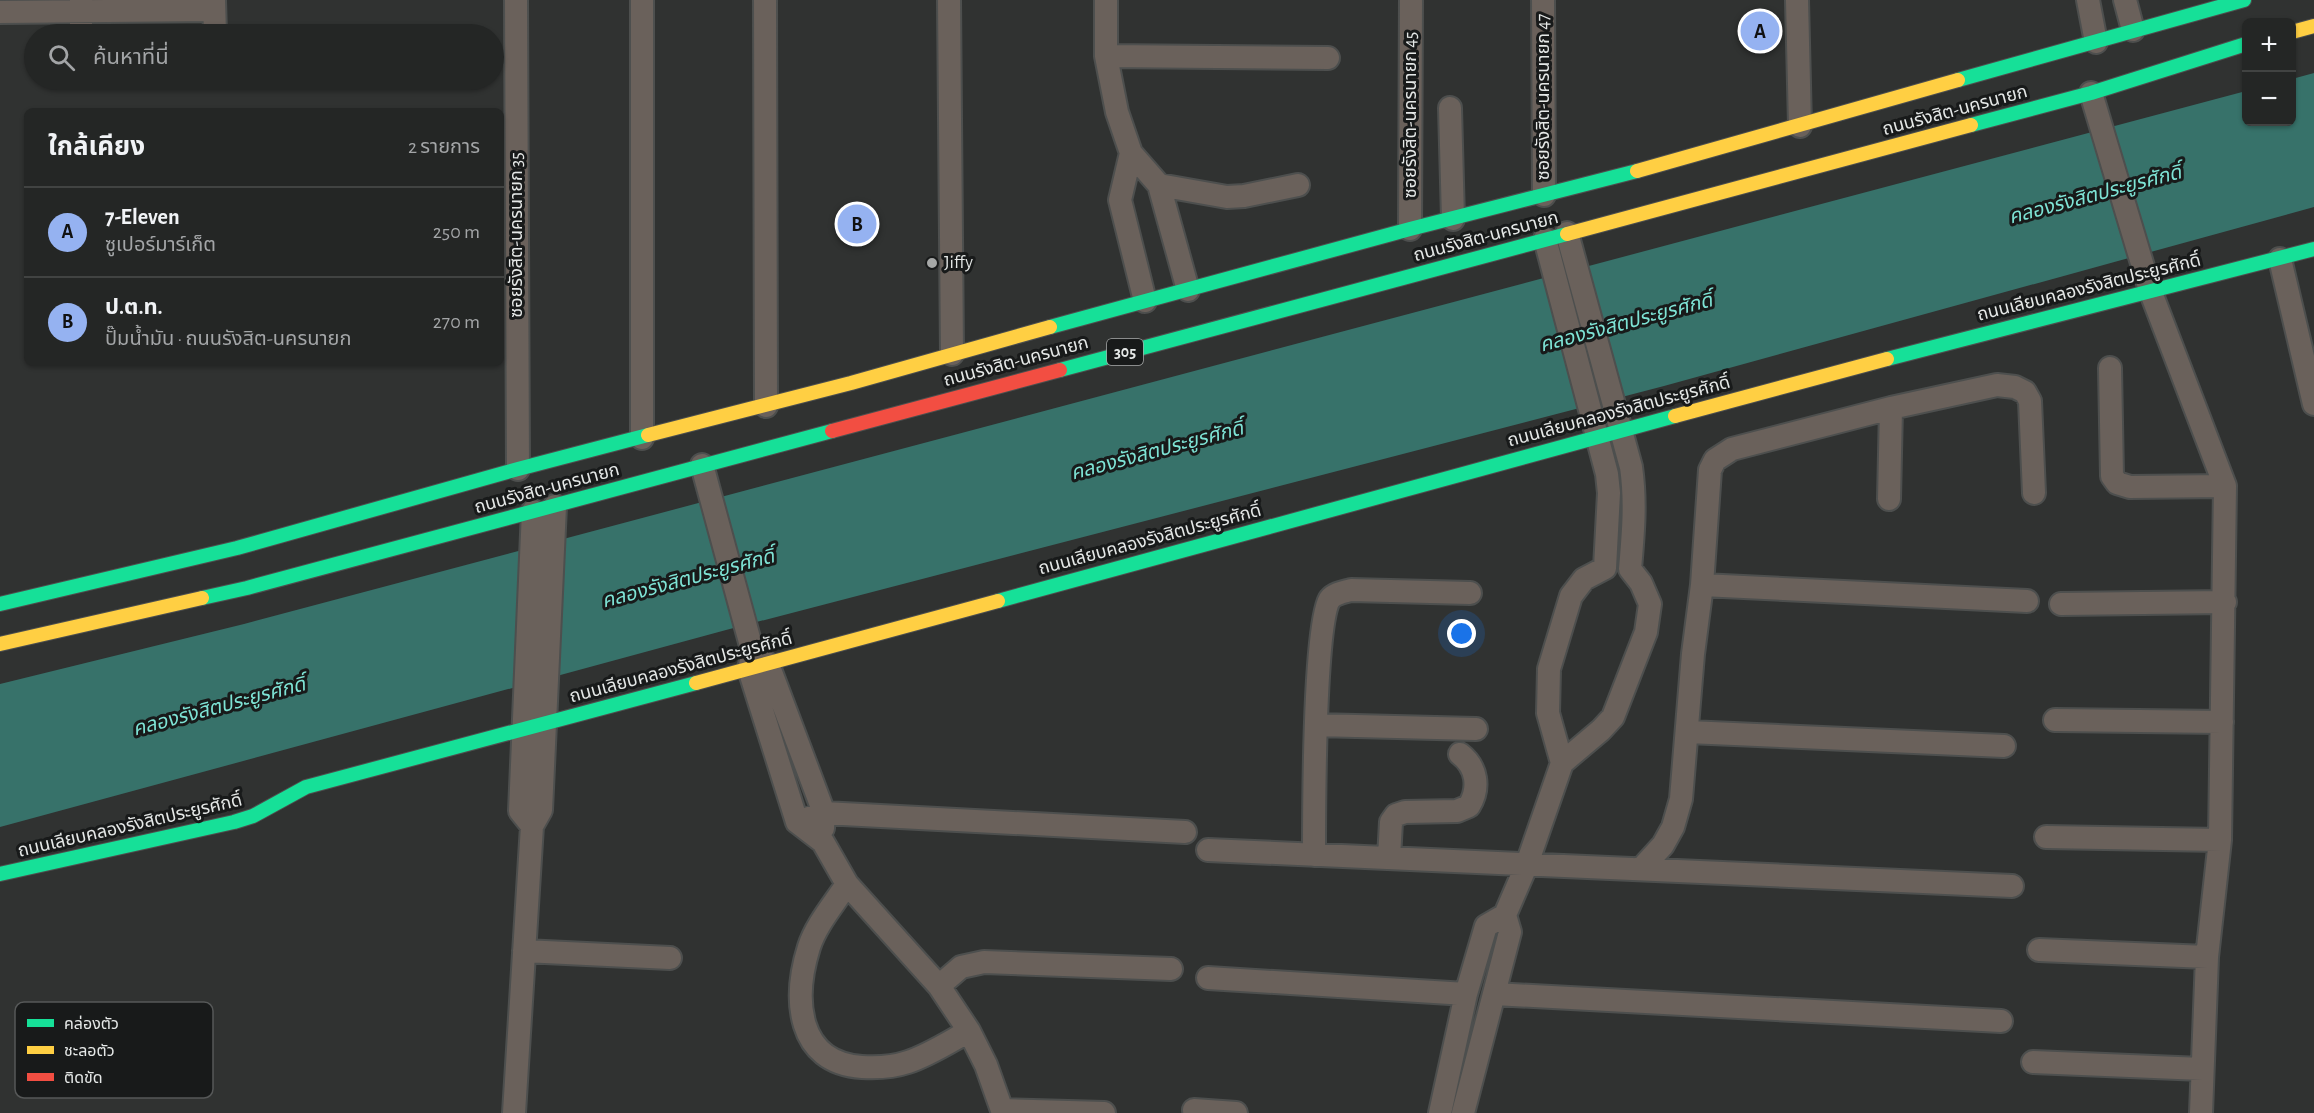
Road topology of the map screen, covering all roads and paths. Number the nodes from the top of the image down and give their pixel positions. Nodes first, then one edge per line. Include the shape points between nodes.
1 (516, 0) edge
2 (642, 0) edge
3 (765, 0) edge
4 (949, 0) edge
5 (1106, 0) edge
6 (1411, 0) edge
7 (1543, 0) edge
8 (1797, 0) edge
9 (2088, 0) edge
10 (2125, 0) edge
11 (2244, 0) edge
12 (81, 5) edge
13 (214, 5) edge
14 (0, 12) edge
15 (81, 24) edge
16 (215, 24) edge
17 (2314, 26) edge
18 (2133, 30) junction
19 (2296, 31) edge
20 (2096, 42) junction
21 (2242, 45) edge
22 (1106, 56) junction
23 (1328, 58) dead end
24 (2091, 93) junction
25 (1450, 108) dead end
26 (1800, 126) junction
27 (1131, 153) junction
28 (1160, 185) junction
29 (1298, 185) dead end
30 (1544, 195) junction
31 (1453, 219) junction
32 (1410, 229) junction
33 (1559, 247) junction
34 (2314, 249) edge
35 (2280, 258) junction
36 (2146, 280) junction
37 (1188, 290) junction
38 (1145, 301) junction
39 (952, 354) junction
40 (2110, 368) dead end
41 (2314, 404) edge
42 (766, 406) junction
43 (1891, 408) junction
44 (1609, 432) junction
45 (642, 438) junction
46 (702, 465) junction
47 (518, 469) junction
48 (2225, 486) junction
49 (2034, 493) dead end
50 (1889, 499) dead end
51 (555, 506) joint
52 (540, 524) junction
53 (1605, 567) junction
54 (1630, 569) junction
55 (1702, 585) junction
56 (1470, 593) dead end
57 (2027, 601) dead end
58 (2225, 602) junction
59 (0, 604) edge
60 (2061, 604) dead end
61 (0, 644) edge
62 (754, 655) junction
63 (2055, 720) dead end
64 (2223, 723) junction
65 (1316, 725) junction
66 (534, 726) junction
67 (1476, 729) dead end
68 (1688, 732) junction
69 (2004, 746) dead end
70 (1460, 754) dead end
71 (1562, 763) junction
72 (824, 813) junction
73 (797, 822) junction
74 (1185, 832) dead end
75 (2046, 837) dead end
76 (2220, 840) junction
77 (823, 842) junction
78 (1208, 850) dead end
79 (1314, 855) junction
80 (1389, 858) junction
81 (1527, 864) junction
82 (1642, 868) junction
83 (0, 874) edge
84 (847, 884) junction
85 (2012, 886) dead end
86 (1505, 915) junction
87 (2039, 950) dead end
88 (524, 951) junction
89 (2207, 957) junction
90 (670, 958) dead end
91 (1171, 969) dead end
92 (1208, 978) dead end
93 (939, 986) junction
94 (1466, 994) junction
95 (1494, 994) junction
96 (2001, 1021) dead end
97 (969, 1031) junction
98 (2033, 1062) dead end
99 (2202, 1070) junction
100 (1194, 1110) dead end
101 (1003, 1111) edge
102 (514, 1113) edge
103 (1104, 1113) edge
104 (1236, 1113) edge
105 (1440, 1113) edge
106 (1463, 1113) edge
107 (2201, 1113) edge

1 - 47 street, ซอยรังสิต-นครนายก 35
2 - 45 street
3 - 42 street
4 - 39 street
5 - 22 street
6 - 32 street, ซอยรังสิต-นครนายก 45
7 - 30 street, ซอยรังสิต-นครนายก 47
8 - 26 street
9 - 20 street
10 - 18 street
11 - 18 main road, ถนนรังสิต-นครนายก / 305
12 - 13 street
12 - 14 street
12 - 15 street
13 - 16 street
17 - 19 main road
18 - 20 main road, ถนนรังสิต-นครนายก / 305
20 - 26 main road, ถนนรังสิต-นครนายก / 305
21 - 24 main road, ถนนรังสิต-นครนายก / 305
22 - 23 street
22 - 27 street via 1111,88
24 - 33 main road, ถนนรังสิต-นครนายก / 305
24 - 36 street
25 - 31 street
26 - 30 main road, ถนนรังสิต-นครนายก / 305
27 - 28 street
27 - 38 street via 1120,201
28 - 29 street via 1227,197
28 - 37 street
30 - 31 main road, ถนนรังสิต-นครนายก / 305
31 - 32 main road, ถนนรังสิต-นครนายก / 305
32 - 37 main road, ถนนรังสิต-นครนายก / 305
33 - 44 street
33 - 46 main road, ถนนรังสิต-นครนายก / 305
34 - 35 main road, ถนนเลียบคลองรังสิตประยูรศักดิ์
35 - 36 main road, ถนนเลียบคลองรังสิตประยูรศักดิ์
35 - 41 street
36 - 44 main road, ถนนเลียบคลองรังสิตประยูรศักดิ์
36 - 48 street
37 - 38 main road, ถนนรังสิต-นครนายก / 305
38 - 39 main road, ถนนรังสิต-นครนายก / 305
39 - 42 main road, ถนนรังสิต-นครนายก / 305
40 - 48 street via 2112,476 2117,483 2130,487
42 - 45 main road, ถนนรังสิต-นครนายก / 305
43 - 49 street via 1997,385 2025,392 2030,401
43 - 50 street
43 - 55 street via 1732,449 1715,460 1710,470
44 - 53 street
44 - 54 street via 1631,467 1635,494
44 - 62 main road, ถนนเลียบคลองรังสิตประยูรศักดิ์
45 - 47 main road, ถนนรังสิต-นครนายก / 305
46 - 51 main road, ถนนรังสิต-นครนายก / 305
46 - 62 street
47 - 59 main road, ถนนรังสิต-นครนายก / 305 via 237,548
48 - 58 street
51 - 52 street
52 - 61 main road, ถนนรังสิต-นครนายก
52 - 66 street
53 - 54 street
53 - 71 street via 1584,579 1571,596 1549,669 1548,713
54 - 71 street via 1650,604 1646,632 1613,717
55 - 57 street
55 - 68 street
56 - 65 street via 1351,590 1330,598 1322,628
58 - 60 street
58 - 64 street
62 - 66 main road, ถนนเลียบคลองรังสิตประยูรศักดิ์
62 - 72 street
62 - 73 street
63 - 64 street
64 - 76 street
65 - 67 street
65 - 79 street
66 - 83 main road, ถนนเลียบคลองรังสิตประยูรศักดิ์ via 306,787 234,822
66 - 88 street via 520,811 532,826
68 - 69 street
68 - 82 street via 1681,799 1673,827
70 - 80 street via 1474,771 1476,788 1469,806 1457,811 1396,815 1390,822
71 - 81 street
72 - 73 street
72 - 74 street
72 - 77 street
73 - 77 street
75 - 76 street
76 - 89 street
77 - 84 street
78 - 79 street
79 - 80 street
80 - 81 street
81 - 82 street
81 - 86 street
82 - 85 street
84 - 93 street
84 - 97 street via 810,945 803,973 801,1006 813,1045 847,1066 880,1068 907,1062
86 - 94 street via 1486,926
86 - 95 street via 1510,932
87 - 89 street
88 - 90 street
88 - 102 street
89 - 99 street
91 - 93 street via 984,962 961,967
92 - 94 street
93 - 97 street
94 - 105 street
95 - 96 street
95 - 106 street
97 - 101 street
98 - 99 street
99 - 107 street
100 - 104 street
101 - 103 street

